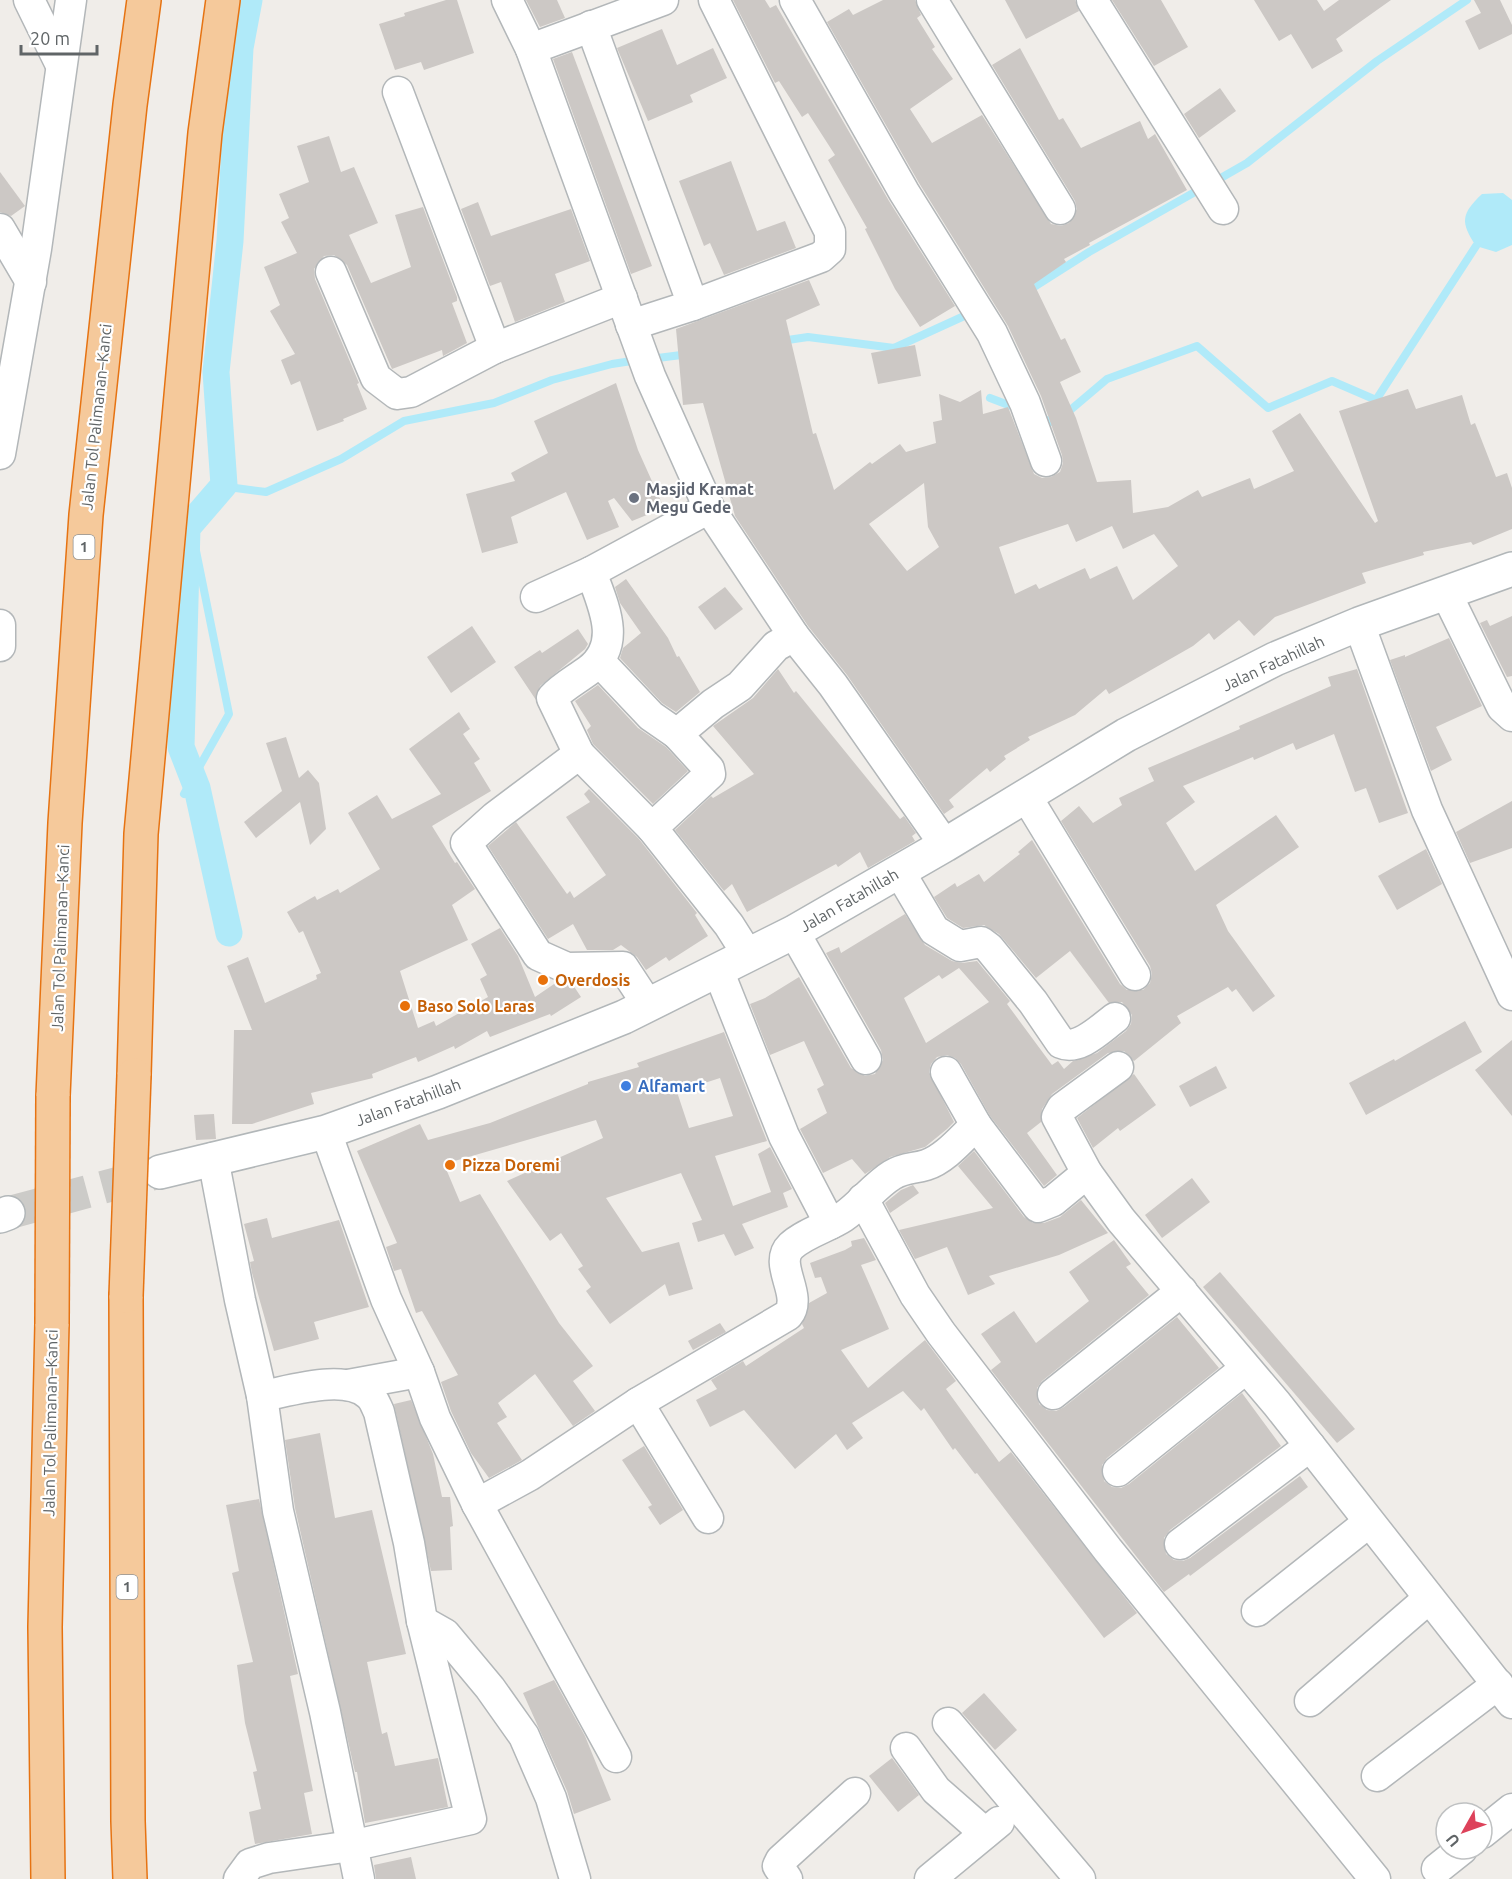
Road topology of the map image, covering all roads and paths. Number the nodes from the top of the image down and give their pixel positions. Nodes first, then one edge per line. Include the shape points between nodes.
1 (29, 0) edge
2 (71, 0) edge
3 (144, 0) edge
4 (223, 0) edge
5 (507, 0) edge
6 (663, 0) edge
7 (714, 0) edge
8 (795, 0) edge
9 (932, 0) edge
10 (1092, 0) edge
11 (591, 26) junction
12 (531, 49) junction
13 (61, 65) junction
14 (398, 92) dead end
15 (1217, 201) dead end
16 (1060, 209) dead end
17 (0, 229) edge
18 (331, 272) dead end
19 (31, 282) junction
20 (693, 305) junction
21 (636, 337) junction
22 (495, 348) junction
23 (1, 444) edge
24 (1046, 461) dead end
25 (709, 508) junction
26 (1512, 568) edge
27 (591, 572) junction
28 (1446, 592) junction
29 (536, 597) dead end
30 (1359, 624) junction
31 (0, 625) edge
32 (794, 636) junction
33 (0, 646) edge
34 (599, 661) junction
35 (1512, 716) edge
36 (677, 734) junction
37 (579, 754) junction
38 (1026, 796) junction
39 (652, 828) junction
40 (945, 845) junction
41 (899, 871) junction
42 (794, 932) junction
43 (748, 955) junction
44 (718, 970) junction
45 (1135, 975) dead end
46 (1512, 995) edge
47 (648, 1005) junction
48 (1115, 1018) dead end
49 (866, 1059) dead end
50 (1118, 1067) dead end
51 (946, 1072) dead end
52 (976, 1125) junction
53 (326, 1132) junction
54 (213, 1158) junction
55 (160, 1172) tunnel mouth
56 (1087, 1173) junction
57 (862, 1199) junction
58 (830, 1224) junction
59 (1182, 1291) junction
60 (1245, 1369) junction
61 (419, 1372) junction
62 (348, 1385) junction
63 (1053, 1394) dead end
64 (262, 1396) junction
65 (638, 1403) junction
66 (1310, 1446) junction
67 (1118, 1471) dead end
68 (477, 1504) junction
69 (708, 1518) dead end
70 (1369, 1522) junction
71 (1180, 1544) dead end
72 (1428, 1599) junction
73 (1257, 1611) dead end
74 (422, 1621) junction
75 (1505, 1693) edge
76 (1310, 1701) dead end
77 (948, 1723) dead end
78 (906, 1748) dead end
79 (616, 1757) dead end
80 (1377, 1776) dead end
81 (855, 1793) dead end
82 (1018, 1807) junction
83 (1512, 1809) edge
84 (1494, 1823) edge
85 (985, 1833) junction
86 (351, 1846) junction
87 (1447, 1861) edge
88 (1437, 1869) dead end
89 (48, 1879) edge
90 (130, 1879) edge
91 (239, 1879) edge
92 (359, 1879) edge
93 (575, 1879) edge
94 (787, 1879) edge
95 (930, 1879) edge
96 (1080, 1879) edge
97 (1375, 1879) edge

1 - 13 street
2 - 13 street
3 - 89 highway, Jalan Tol Palimanan–Kanci / 1, bridge via 86,515 65,823 53,1096 45,1627
4 - 90 highway, 1, bridge via 204,144 141,834 126,1296
5 - 12 street
6 - 11 street
7 - 20 street via 830,232 830,249 821,257
8 - 24 street via 904,192 992,333
9 - 16 street
10 - 15 street
11 - 12 street
11 - 20 street
12 - 21 street
13 - 19 street
14 - 22 street
17 - 19 street
18 - 22 street via 376,378 392,393 411,392
19 - 23 street
20 - 21 street
21 - 22 street
21 - 25 street
25 - 27 street
25 - 32 street
26 - 28 street, Jalan Fatahillah
27 - 29 street
27 - 34 street via 609,626 608,646
28 - 30 street, Jalan Fatahillah
28 - 35 street via 1502,707
30 - 38 street, Jalan Fatahillah via 1275,659 1137,730
30 - 46 street via 1428,810
31 - 33 street
32 - 36 street via 776,646 740,686
32 - 40 street
34 - 36 street via 651,716
34 - 37 street via 552,698
36 - 39 street via 710,774
37 - 39 street
37 - 47 street via 495,817 468,839 466,846 537,955 567,968 623,967
38 - 40 street, Jalan Fatahillah
38 - 45 street
39 - 43 street
40 - 41 street, Jalan Fatahillah
41 - 42 street, Jalan Fatahillah
41 - 48 street via 934,930 960,946 981,942 989,948 1061,1043 1077,1045
42 - 43 street, Jalan Fatahillah
42 - 49 street
43 - 44 street, Jalan Fatahillah
44 - 47 street, Jalan Fatahillah
44 - 58 street via 784,1136
47 - 53 street, Jalan Fatahillah via 438,1092
50 - 56 street via 1062,1108 1057,1117
51 - 52 street
52 - 56 street via 1038,1207 1053,1201
52 - 57 street via 938,1159 908,1167
53 - 54 street, Jalan Fatahillah
53 - 61 street via 386,1299
54 - 55 street, Jalan Fatahillah
54 - 64 street
56 - 59 street via 1120,1220
57 - 58 street
57 - 97 street via 915,1295 941,1333 1108,1550
58 - 65 street via 792,1246 787,1253 786,1268 794,1301 788,1315
59 - 60 street
59 - 63 street
60 - 66 street
60 - 67 street
61 - 62 street
61 - 68 street via 435,1418
62 - 64 street
62 - 74 street via 371,1396 379,1412
64 - 86 street via 278,1511
65 - 68 street
65 - 69 street
66 - 70 street
66 - 71 street
68 - 79 street
70 - 72 street
70 - 73 street
72 - 75 street
72 - 76 street
74 - 86 street via 471,1819
74 - 93 street via 446,1634 524,1736 551,1798
75 - 80 street
77 - 82 street
78 - 85 street via 936,1790
81 - 94 street via 781,1860 778,1866
82 - 85 street
82 - 96 street
83 - 84 street
85 - 95 street
86 - 91 street via 269,1858 250,1864
86 - 92 street
87 - 88 street

